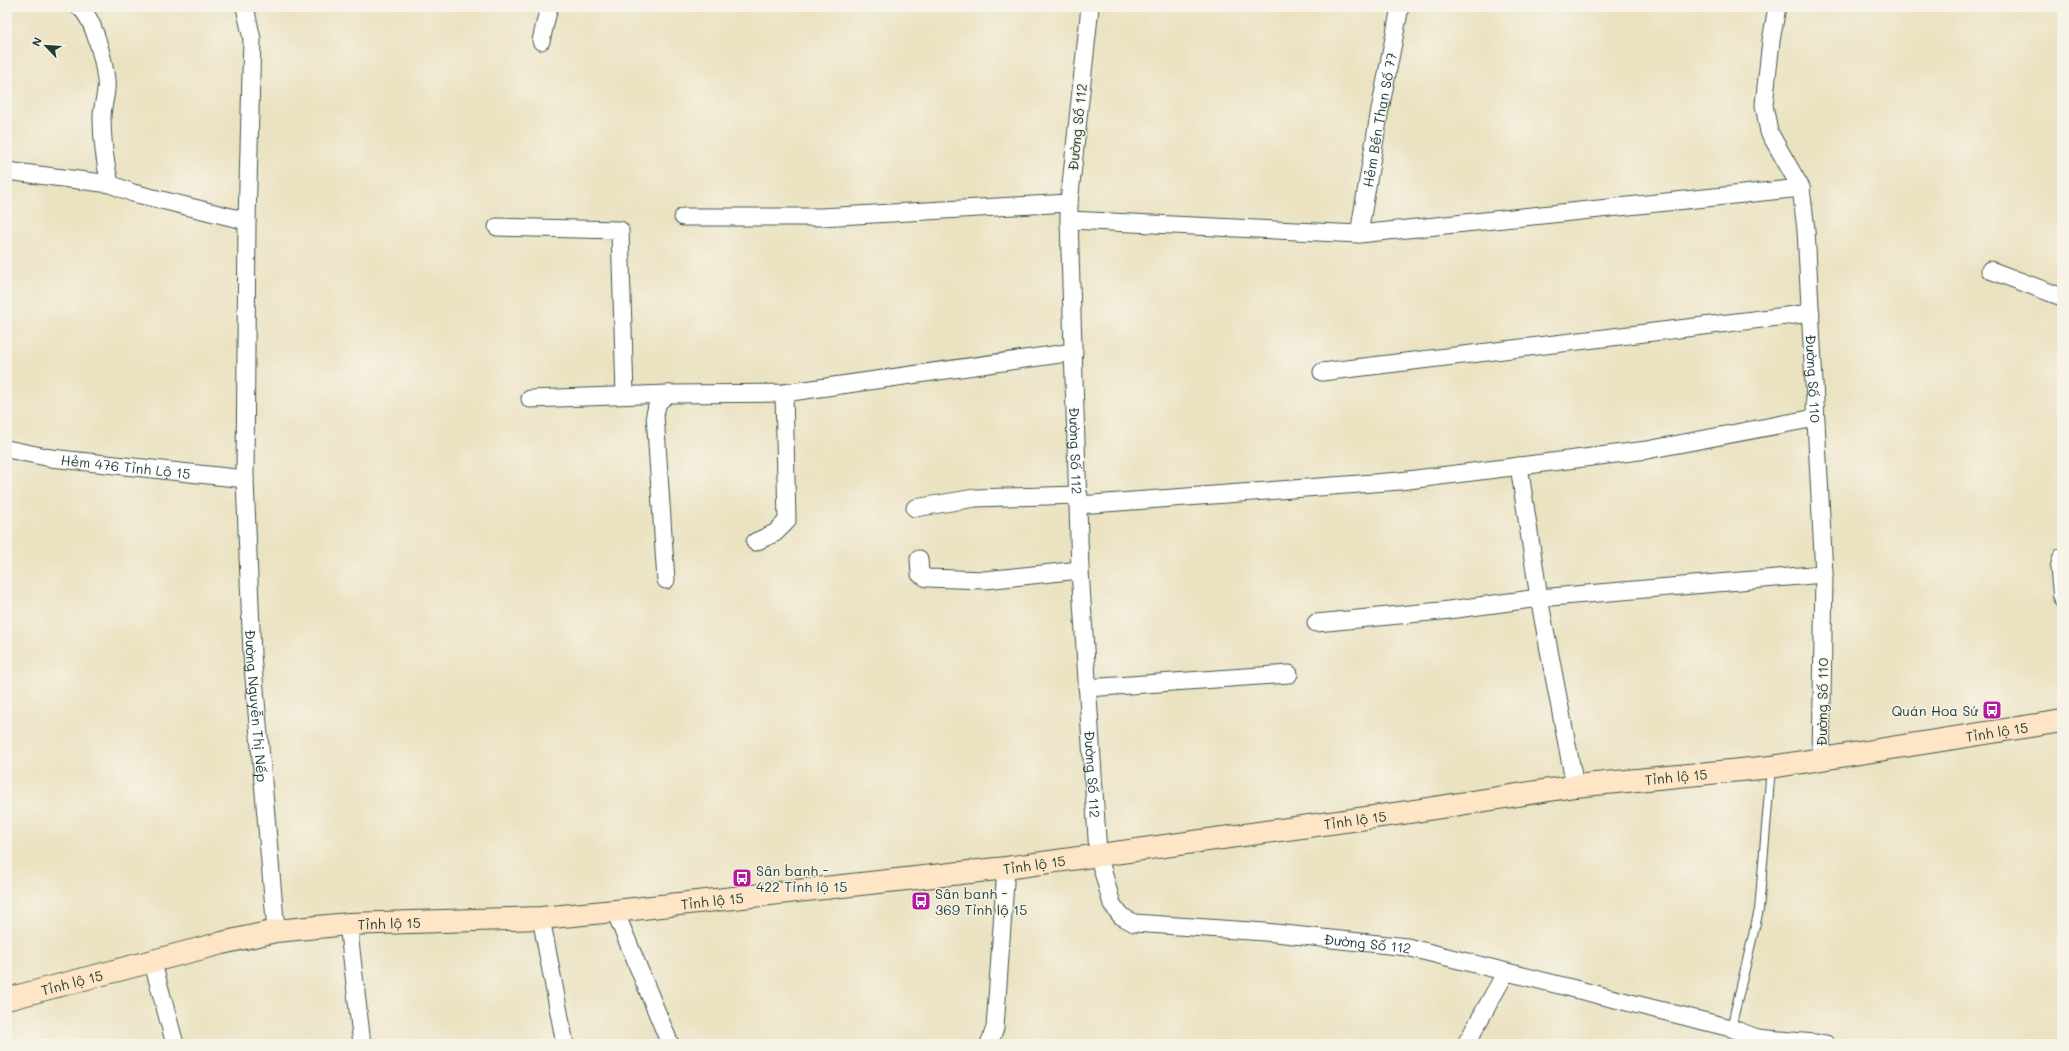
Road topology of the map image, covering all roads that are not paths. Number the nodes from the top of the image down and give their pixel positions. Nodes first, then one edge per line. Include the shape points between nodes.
1 (79, 7) edge
2 (245, 7) edge
3 (549, 7) edge
4 (1090, 7) edge
5 (1400, 7) edge
6 (1778, 7) edge
7 (541, 41) dead end
8 (7, 170) edge
9 (110, 184) junction
10 (1801, 188) junction
11 (1069, 203) junction
12 (683, 217) dead end
13 (1070, 220) junction
14 (247, 221) junction
15 (497, 227) dead end
16 (1359, 234) junction
17 (1990, 270) dead end
18 (2062, 297) edge
19 (1811, 313) junction
20 (1074, 352) junction
21 (1322, 372) dead end
22 (784, 393) junction
23 (668, 394) junction
24 (624, 395) junction
25 (530, 399) dead end
26 (1815, 418) junction
27 (7, 449) edge
28 (1519, 466) junction
29 (245, 479) junction
30 (1079, 500) junction
31 (914, 508) dead end
32 (755, 542) dead end
33 (2062, 557) edge
34 (919, 559) dead end
35 (1080, 570) junction
36 (1824, 574) junction
37 (666, 580) dead end
38 (1540, 598) junction
39 (2062, 599) edge
40 (1316, 623) dead end
41 (1289, 674) dead end
42 (1087, 688) junction
43 (2062, 721) edge
44 (1821, 759) junction
45 (1771, 767) junction
46 (1574, 786) junction
47 (1098, 854) junction
48 (1006, 868) junction
49 (615, 911) junction
50 (541, 918) junction
51 (348, 924) junction
52 (276, 931) junction
53 (152, 960) junction
54 (1506, 972) junction
55 (7, 998) edge
56 (1731, 1028) junction
57 (1755, 1041) edge
58 (175, 1044) edge
59 (362, 1044) edge
60 (565, 1044) edge
61 (670, 1044) edge
62 (989, 1044) edge
63 (1466, 1044) edge
64 (1826, 1044) edge

1 - 9 street via 96,34 107,82 102,117
2 - 14 street, Đường Nguyễn Thị Nếp via 252,39
3 - 7 street
4 - 11 street, Đường Số 112
5 - 16 street, Hẻm Bến Than Số 77
6 - 10 street, Đường Số 110 via 1771,41 1764,105 1769,132
8 - 9 street
9 - 14 street via 133,193
10 - 16 street
10 - 19 street, Đường Số 110
11 - 12 street via 821,217
11 - 13 street, Đường Số 112
13 - 16 street
13 - 20 street, Đường Số 112
14 - 29 street, Đường Nguyễn Thị Nếp
15 - 24 street via 620,230
17 - 18 street
19 - 21 street
19 - 26 street, Đường Số 110
20 - 22 street
20 - 30 street, Đường Số 112
22 - 23 street
22 - 32 street via 787,521 775,533
23 - 24 street
23 - 37 street via 658,402 655,414
24 - 25 street
26 - 28 street via 1647,450
26 - 36 street, Đường Số 110
27 - 29 street, Hẻm 476 Tỉnh Lộ 15 via 51,458
28 - 30 street via 1400,481
28 - 38 street
29 - 52 street, Đường Nguyễn Thị Nếp via 252,655
30 - 31 street via 974,498
30 - 35 street, Đường Số 112
33 - 39 street via 2059,568
34 - 35 street via 920,574 927,578 985,580
35 - 42 street, Đường Số 112
36 - 38 street
36 - 44 street, Đường Số 110
38 - 40 street
38 - 46 street
41 - 42 street
42 - 47 street, Đường Số 112
43 - 44 main road, Tỉnh lộ 15
44 - 45 main road, Tỉnh lộ 15
45 - 46 main road, Tỉnh lộ 15
45 - 56 lane via 1759,910
46 - 47 main road, Tỉnh lộ 15 via 1402,813
47 - 48 main road, Tỉnh lộ 15
47 - 54 street, Đường Số 112 via 1112,904 1121,916 1134,923 1265,932 1407,947
48 - 49 main road, Tỉnh lộ 15
48 - 62 street via 995,1028
49 - 50 main road, Tỉnh lộ 15
49 - 61 street
50 - 51 main road, Tỉnh lộ 15
50 - 60 street
51 - 52 main road, Tỉnh lộ 15
51 - 59 street
52 - 53 main road, Tỉnh lộ 15
53 - 55 main road, Tỉnh lộ 15
53 - 58 street
54 - 56 street, Đường Số 112
54 - 63 street
56 - 57 street, Đường Số 112
57 - 64 street, Đường Số 112

